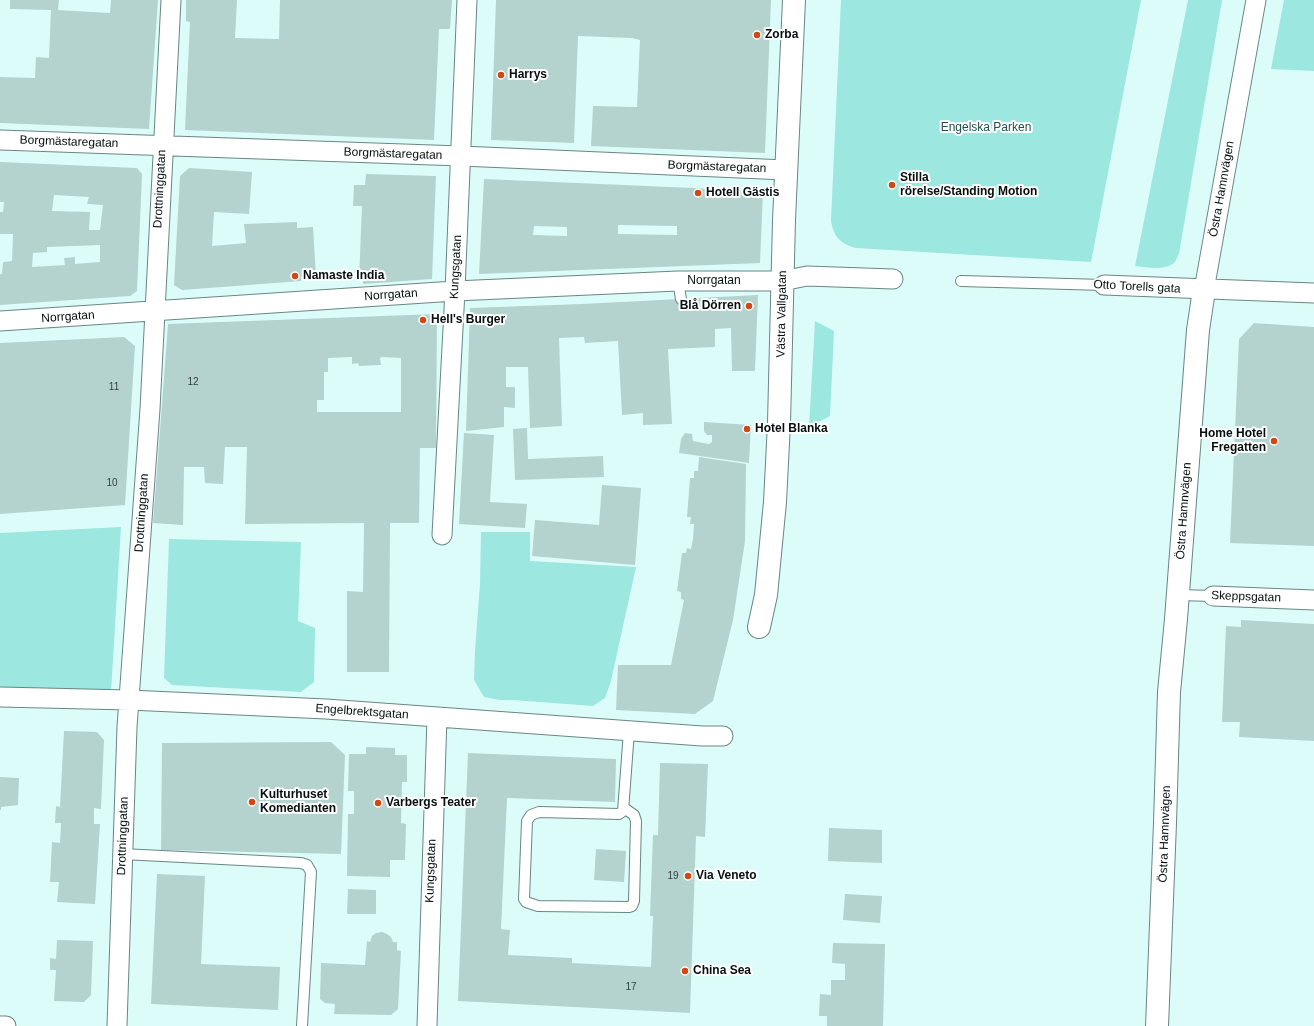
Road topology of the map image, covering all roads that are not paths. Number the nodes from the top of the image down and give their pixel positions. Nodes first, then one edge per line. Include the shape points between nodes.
1 (171, 0) edge
2 (467, 0) edge
3 (794, 0) edge
4 (1256, 0) edge
5 (0, 140) edge
6 (162, 146) junction
7 (461, 156) junction
8 (786, 170) junction
9 (893, 279) dead end
10 (678, 281) junction
11 (782, 281) junction
12 (961, 281) dead end
13 (1104, 285) joint
14 (1204, 290) junction
15 (455, 291) junction
16 (1314, 294) edge
17 (681, 299) dead end
18 (155, 312) junction
19 (0, 321) edge
20 (442, 535) dead end
21 (1178, 594) junction
22 (1213, 596) joint
23 (1314, 600) edge
24 (759, 627) dead end
25 (0, 697) edge
26 (129, 700) junction
27 (438, 717) junction
28 (629, 731) junction
29 (723, 736) dead end
30 (624, 808) junction
31 (122, 854) junction
32 (0, 1026) edge
33 (6, 1026) edge
34 (117, 1026) edge
35 (302, 1026) edge
36 (426, 1026) edge
37 (1157, 1026) edge

1 - 6 street, Drottninggatan
2 - 7 street, Kungsgatan
3 - 8 street, Västra Vallgatan
4 - 14 street, Östra Hamnvägen
5 - 6 street, Borgmästaregatan
6 - 7 street, Borgmästaregatan
6 - 18 street, Drottninggatan
7 - 8 street, Borgmästaregatan
7 - 15 street, Kungsgatan
8 - 11 street, Västra Vallgatan
9 - 11 street via 807,276
10 - 11 street, Norrgatan
10 - 15 street, Norrgatan
10 - 17 lane
11 - 24 street, Västra Vallgatan via 775,502 766,595
12 - 13 lane, Otto Torells gata
13 - 14 street, Otto Torells gata
14 - 16 street, Otto Torells gata
14 - 21 street, Östra Hamnvägen
15 - 18 street, Norrgatan
15 - 20 street, Kungsgatan
18 - 19 street, Norrgatan
18 - 26 street, Drottninggatan
21 - 22 lane, Skeppsgatan
21 - 37 street, Östra Hamnvägen via 1169,692
22 - 23 street, Skeppsgatan
25 - 26 street, Engelbrektsgatan
26 - 27 street, Engelbrektsgatan
26 - 31 street, Drottninggatan
27 - 28 street, Engelbrektsgatan
27 - 36 street, Kungsgatan
28 - 29 street, Engelbrektsgatan
28 - 30 lane
30 - 30 lane via 619,814 539,812 531,815 527,821 524,899 526,902 538,906 632,906 636,821 634,815
31 - 34 street, Drottninggatan
31 - 35 lane via 306,865 310,872
32 - 33 street

